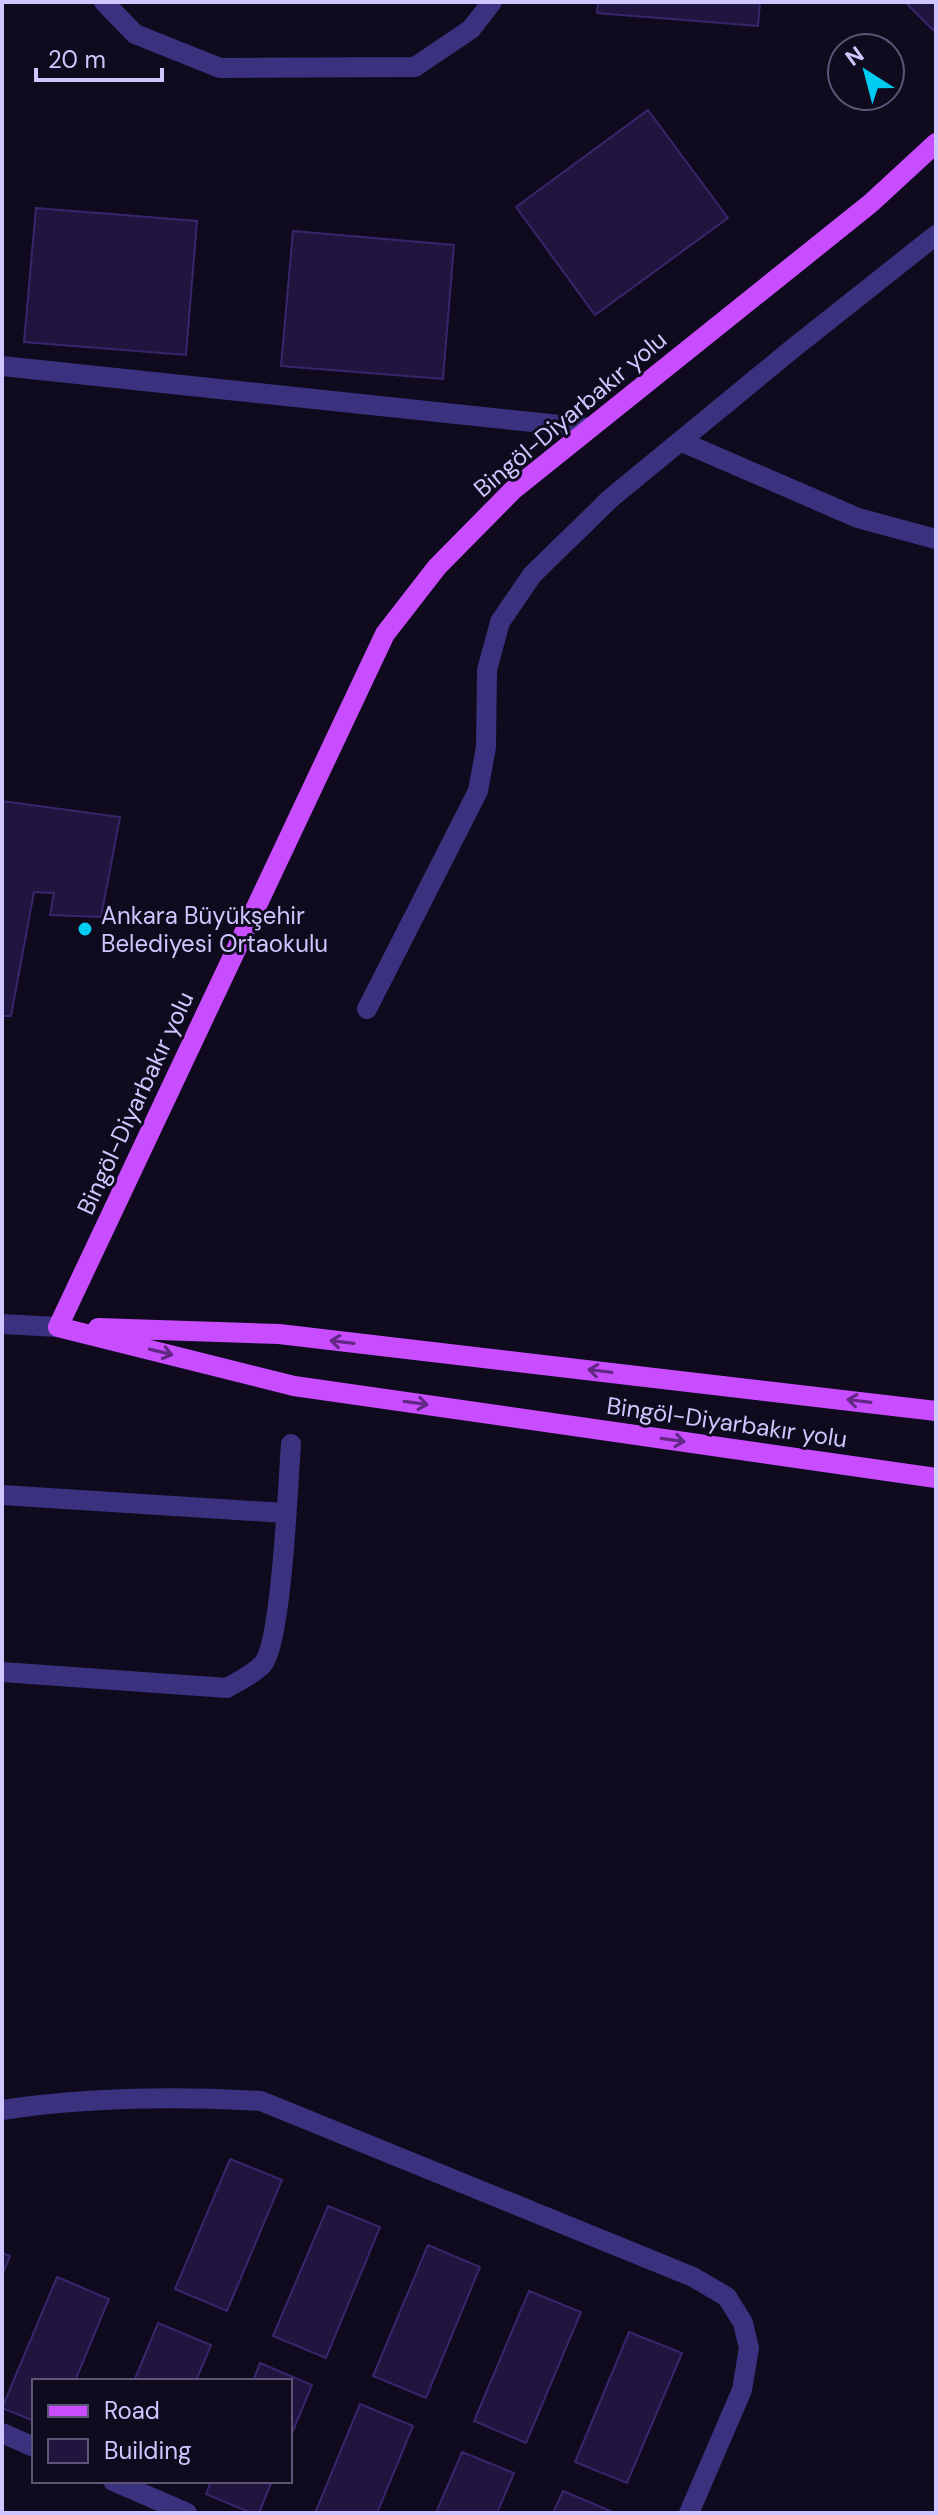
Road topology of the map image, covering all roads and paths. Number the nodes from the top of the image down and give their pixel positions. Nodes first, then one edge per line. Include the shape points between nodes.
1 (104, 2) edge
2 (492, 2) edge
3 (936, 143) edge
4 (936, 235) edge
5 (2, 366) edge
6 (588, 428) junction
7 (680, 441) junction
8 (936, 539) edge
9 (367, 1009) dead end
10 (2, 1324) edge
11 (58, 1327) junction
12 (936, 1411) edge
13 (291, 1444) dead end
14 (936, 1478) edge
15 (2, 1495) edge
16 (285, 1513) junction
17 (2, 1672) edge
18 (2, 2110) edge
19 (2, 2433) edge
20 (32, 2446) edge
21 (118, 2483) edge
22 (187, 2513) edge
23 (689, 2513) edge

1 - 2 street via 135,34 220,68 415,67 471,29
3 - 6 main road, Bingöl-Diyarbakır yolu via 871,203
4 - 7 street
5 - 6 street
6 - 11 main road, Bingöl-Diyarbakır yolu via 513,490 437,567 385,634
7 - 8 street via 858,518
7 - 9 street via 611,498 532,575 500,622 487,670 486,747 478,791
10 - 11 street
12 -> 11 main road via 279,1334
11 -> 14 main road, Bingöl-Diyarbakır yolu via 294,1386
13 - 16 street
15 - 16 street
16 - 17 street via 276,1628 265,1662 245,1678 227,1688
18 - 23 street via 193,2097 261,2101 693,2277 727,2297 743,2323 749,2348 742,2390
19 - 20 street
21 - 22 street

